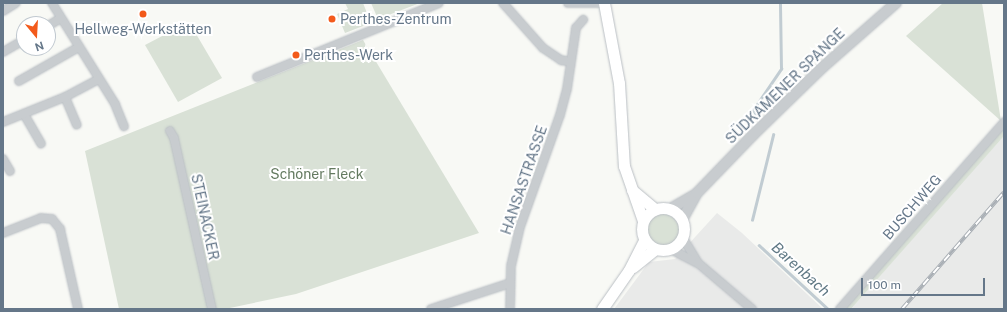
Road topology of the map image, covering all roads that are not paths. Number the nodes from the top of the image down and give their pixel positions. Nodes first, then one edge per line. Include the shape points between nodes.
1 (16, 3) edge
2 (52, 3) edge
3 (439, 3) edge
4 (503, 3) edge
5 (568, 3) edge
6 (599, 3) edge
7 (604, 3) edge
8 (896, 3) edge
9 (3, 11) edge
10 (61, 18) junction
11 (583, 20) dead end
12 (56, 21) edge
13 (16, 45) edge
14 (79, 47) junction
15 (3, 52) edge
16 (571, 62) junction
17 (257, 76) dead end
18 (99, 79) junction
19 (19, 81) dead end
20 (65, 97) junction
21 (24, 114) junction
22 (3, 122) edge
23 (1004, 122) edge
24 (77, 125) dead end
25 (124, 126) dead end
26 (170, 131) dead end
27 (41, 144) dead end
28 (3, 159) edge
29 (10, 171) dead end
30 (630, 189) junction
31 (697, 193) junction
32 (670, 209) junction
33 (654, 210) junction
34 (682, 220) junction
35 (643, 221) junction
36 (3, 233) edge
37 (683, 238) junction
38 (644, 240) junction
39 (655, 249) junction
40 (670, 249) junction
41 (698, 263) junction
42 (629, 270) junction
43 (510, 283) junction
44 (78, 309) edge
45 (212, 309) edge
46 (431, 309) edge
47 (510, 309) edge
48 (602, 309) edge
49 (752, 309) edge
50 (840, 309) edge

1 - 9 street
2 - 10 street
3 - 17 street
4 - 16 street via 543,48 561,60
5 - 6 street
7 - 30 main road via 615,52 624,166
8 - 31 street, SÜDKAMENER SPANGE via 818,72
10 - 12 street
10 - 14 street
11 - 16 street, HANSASTRASSE via 576,28
13 - 15 street
14 - 18 street
14 - 19 street
16 - 43 street, HANSASTRASSE via 560,115 519,230
18 - 20 street
18 - 25 street via 115,104
20 - 21 street
20 - 24 street
21 - 22 street
21 - 27 street
23 - 50 street, BUSCHWEG
26 - 45 street, STEINACKER via 174,138
28 - 29 street
30 - 33 main road
30 - 35 main road
31 - 32 street
31 - 34 street
32 - 33 main road
32 - 34 main road
33 - 35 main road
34 - 37 main road
35 - 38 main road via 641,227
36 - 44 street via 41,218 52,219 60,229
37 - 40 main road
37 - 41 street
38 - 39 main road
38 - 42 main road
39 - 40 main road
39 - 42 main road
40 - 41 street
41 - 49 street
42 - 48 main road
43 - 46 street
43 - 47 street, HANSASTRASSE

